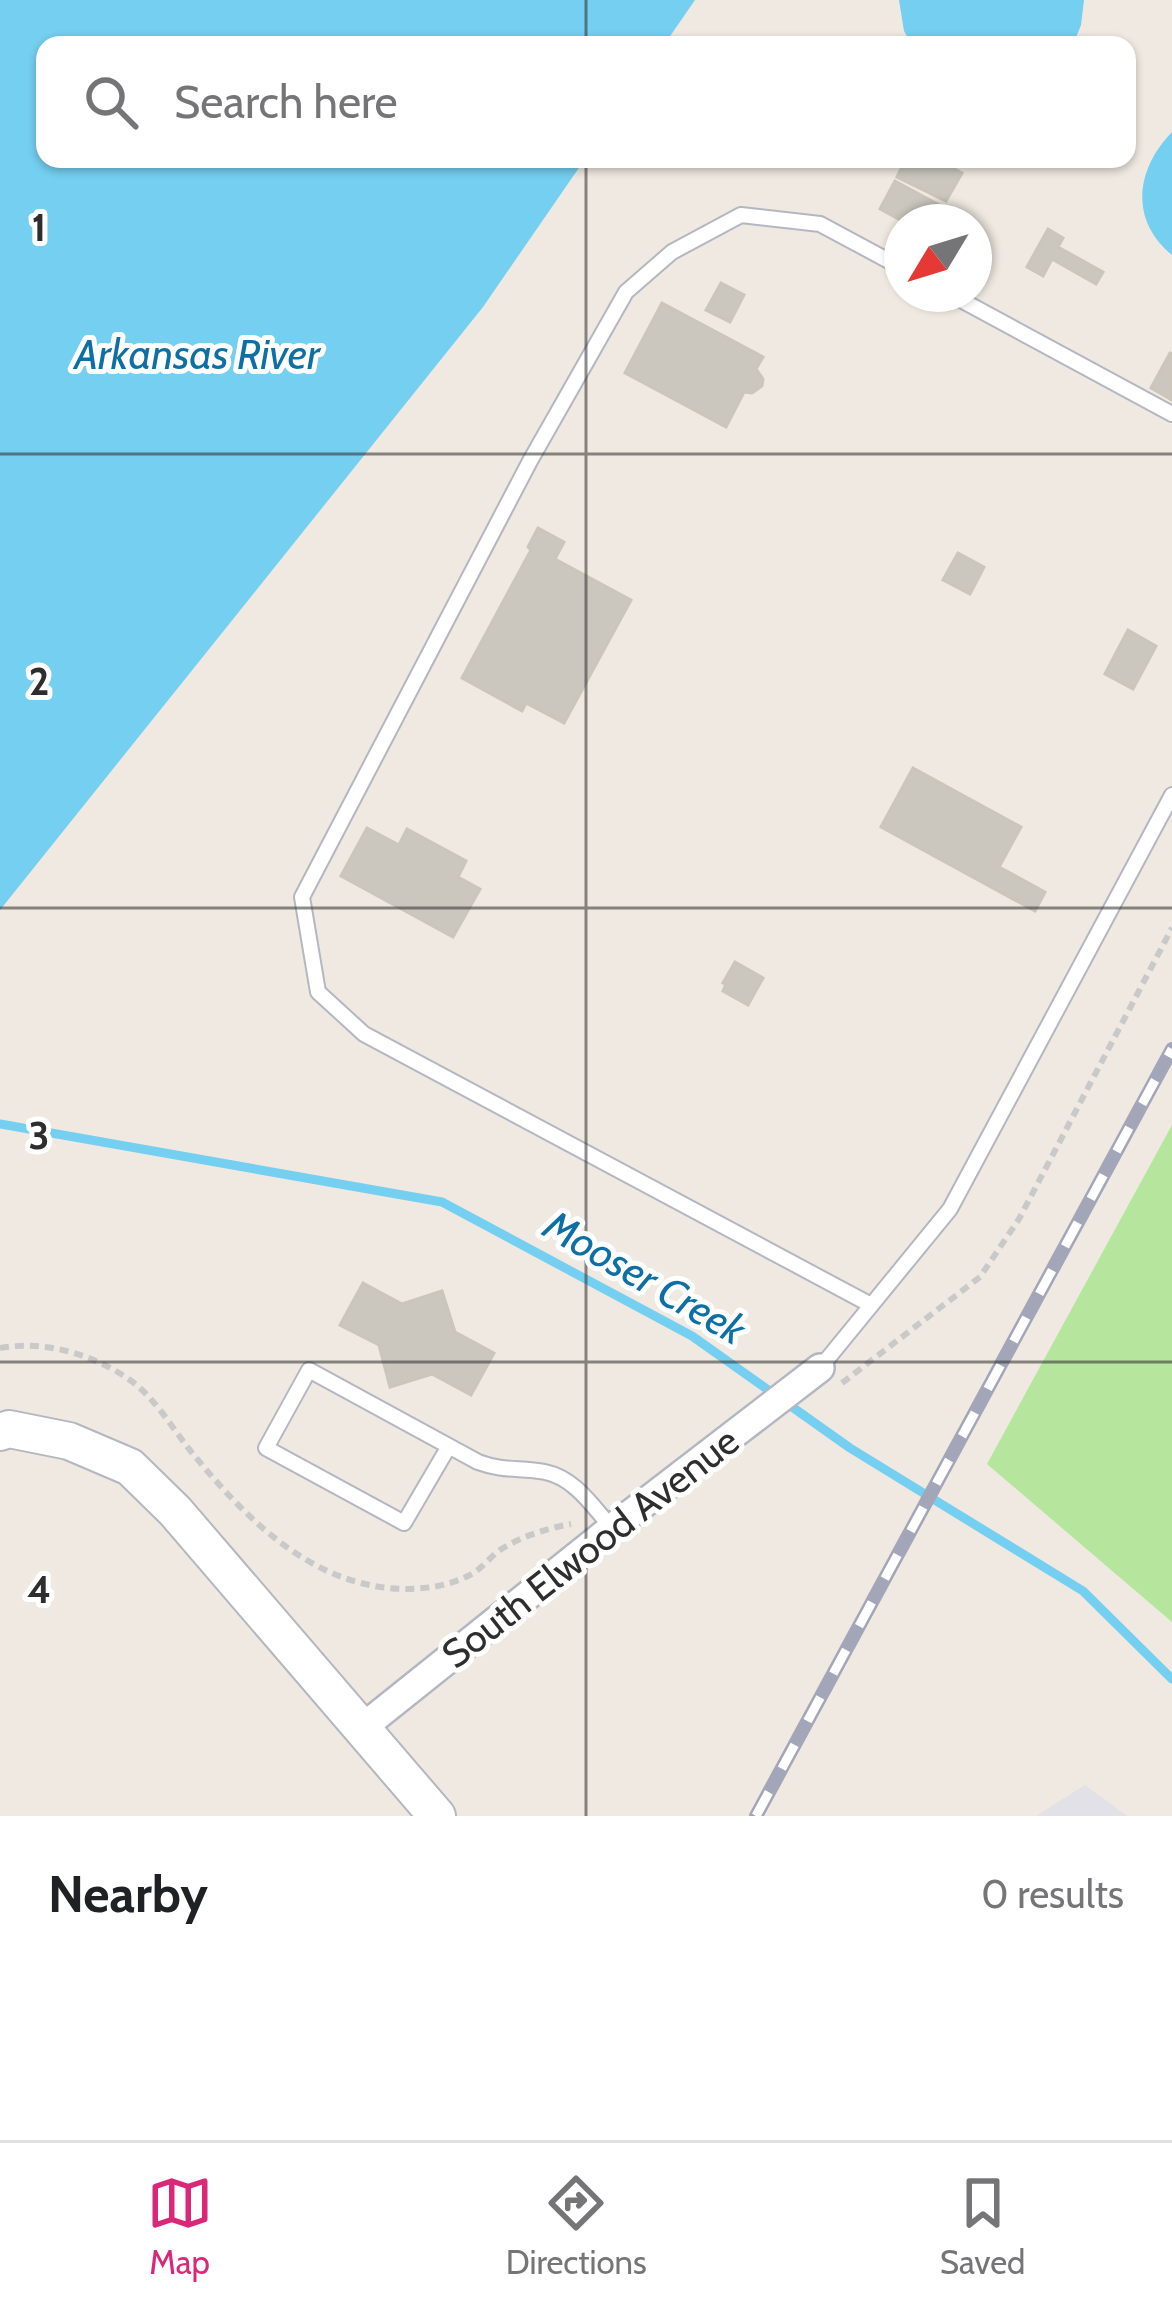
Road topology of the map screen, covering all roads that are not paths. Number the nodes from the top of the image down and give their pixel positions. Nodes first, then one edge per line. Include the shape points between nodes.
1 (884, 258) edge
2 (983, 312) edge
3 (1172, 414) edge
4 (1172, 795) edge
5 (871, 1305) junction
6 (831, 1376) joint
7 (0, 1432) edge
8 (449, 1446) junction
9 (612, 1528) junction
10 (362, 1728) junction
11 (437, 1816) edge

1 - 5 lane via 820,224 741,215 672,252 626,292 302,897 318,992 364,1034
2 - 3 lane
4 - 5 lane via 950,1209
5 - 6 lane
6 - 9 street, South Elwood Avenue
7 - 10 street via 69,1442 130,1467
8 - 8 lane via 404,1523 266,1448 309,1370
8 - 9 lane via 497,1469 566,1481
9 - 10 street, South Elwood Avenue
10 - 11 street

